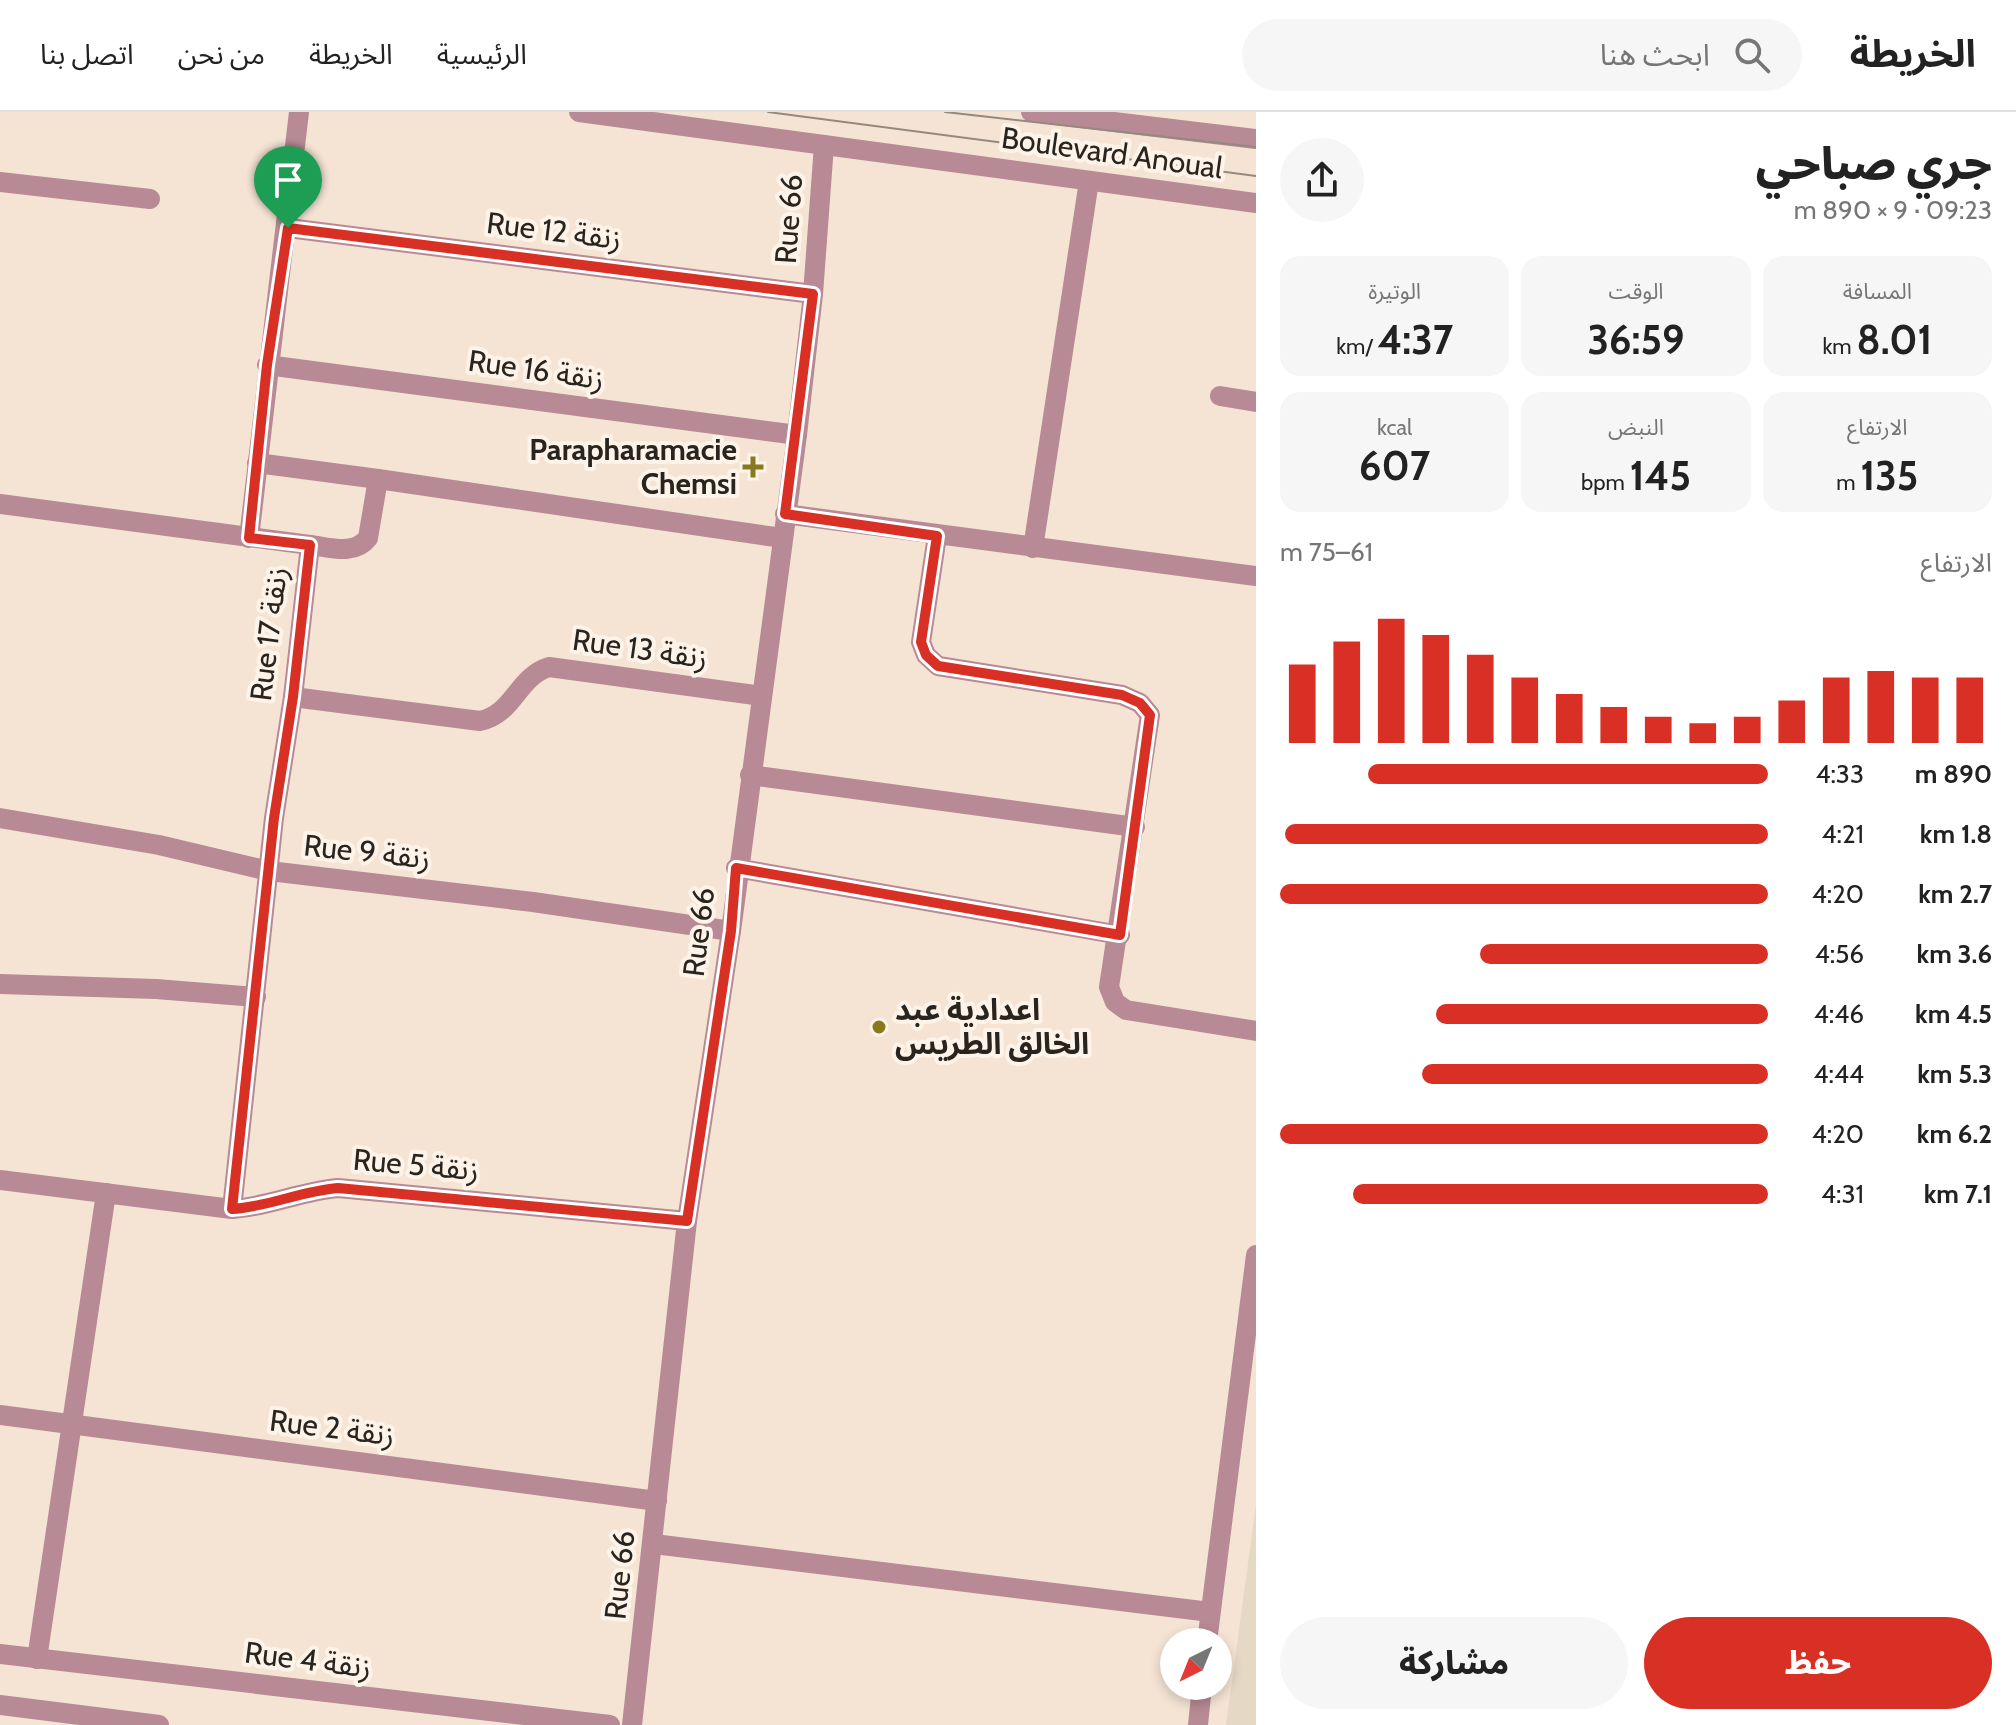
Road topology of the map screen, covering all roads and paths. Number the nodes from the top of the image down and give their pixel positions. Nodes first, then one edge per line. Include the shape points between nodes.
1 (299, 112) edge
2 (579, 112) edge
3 (1031, 112) edge
4 (1075, 115) edge
5 (1256, 139) edge
6 (824, 145) junction
7 (1089, 181) junction
8 (0, 182) edge
9 (150, 199) dead end
10 (1256, 203) edge
11 (288, 228) junction
12 (813, 294) junction
13 (267, 365) junction
14 (1220, 396) dead end
15 (1256, 402) edge
16 (797, 435) junction
17 (257, 463) junction
18 (378, 479) junction
19 (0, 504) edge
20 (785, 514) junction
21 (937, 536) junction
22 (249, 538) junction
23 (782, 538) junction
24 (310, 545) junction
25 (1033, 548) junction
26 (1256, 576) edge
27 (762, 696) junction
28 (293, 697) junction
29 (750, 775) junction
30 (0, 818) edge
31 (1135, 827) junction
32 (736, 868) junction
33 (269, 871) junction
34 (731, 931) junction
35 (1120, 935) junction
36 (0, 984) edge
37 (256, 997) junction
38 (1256, 1031) edge
39 (0, 1180) edge
40 (106, 1193) junction
41 (232, 1209) junction
42 (687, 1221) junction
43 (1256, 1261) edge
44 (0, 1415) edge
45 (72, 1425) junction
46 (657, 1501) junction
47 (654, 1544) junction
48 (1210, 1612) junction
49 (1208, 1628) edge
50 (0, 1654) edge
51 (37, 1659) junction
52 (1201, 1700) edge
53 (0, 1705) edge
54 (159, 1725) edge
55 (610, 1725) edge
56 (632, 1725) edge
57 (1198, 1725) edge

1 - 11 street
2 - 6 street, Boulevard Anoual
3 - 4 street, Boulevard Anoual
4 - 5 street, Boulevard Anoual
6 - 7 street, Boulevard Anoual
6 - 12 street, Rue 66
7 - 10 street, Boulevard Anoual
7 - 25 street
8 - 9 street
11 - 12 street, Rue 12 زنقة
11 - 13 street
12 - 16 street, Rue 66
13 - 16 street, Rue 16 زنقة
13 - 17 street
14 - 15 street
16 - 20 street, Rue 66
17 - 18 street
17 - 22 street
18 - 23 street
18 - 24 street, Rue 17 زنقة via 363,545 353,550
19 - 22 street
20 - 21 street
20 - 23 street, Rue 66
21 - 25 street
21 - 31 street via 921,642 926,655 938,666 1122,695 1140,703 1150,715
22 - 24 street
23 - 27 street, Rue 66
24 - 28 street, Rue 17 زنقة
25 - 26 street
27 - 28 street, Rue 13 زنقة via 549,667 527,679 503,712 480,721
27 - 29 street, Rue 66
28 - 33 street, Rue 17 زنقة
29 - 31 street
29 - 32 street, Rue 66
30 - 33 street, Rue 9 زنقة via 159,845
31 - 35 street
32 - 34 street, Rue 66
32 - 35 street
33 - 34 street, Rue 9 زنقة
33 - 37 street, Rue 17 زنقة
34 - 42 street, Rue 66
35 - 38 street via 1109,987 1115,1002 1126,1010
36 - 37 street
37 - 41 street, Rue 17 زنقة
39 - 40 street, Rue 5 زنقة
40 - 41 street, Rue 5 زنقة
40 - 45 street
41 - 42 street, Rue 5 زنقة via 338,1188
42 - 46 street, Rue 66
43 - 48 street
44 - 45 street, Rue 2 زنقة
45 - 46 street, Rue 2 زنقة
45 - 51 street
46 - 47 street, Rue 66
47 - 48 street
47 - 56 street, Rue 66
48 - 49 street
50 - 51 street, Rue 4 زنقة
51 - 55 street, Rue 4 زنقة
52 - 57 street
53 - 54 street

